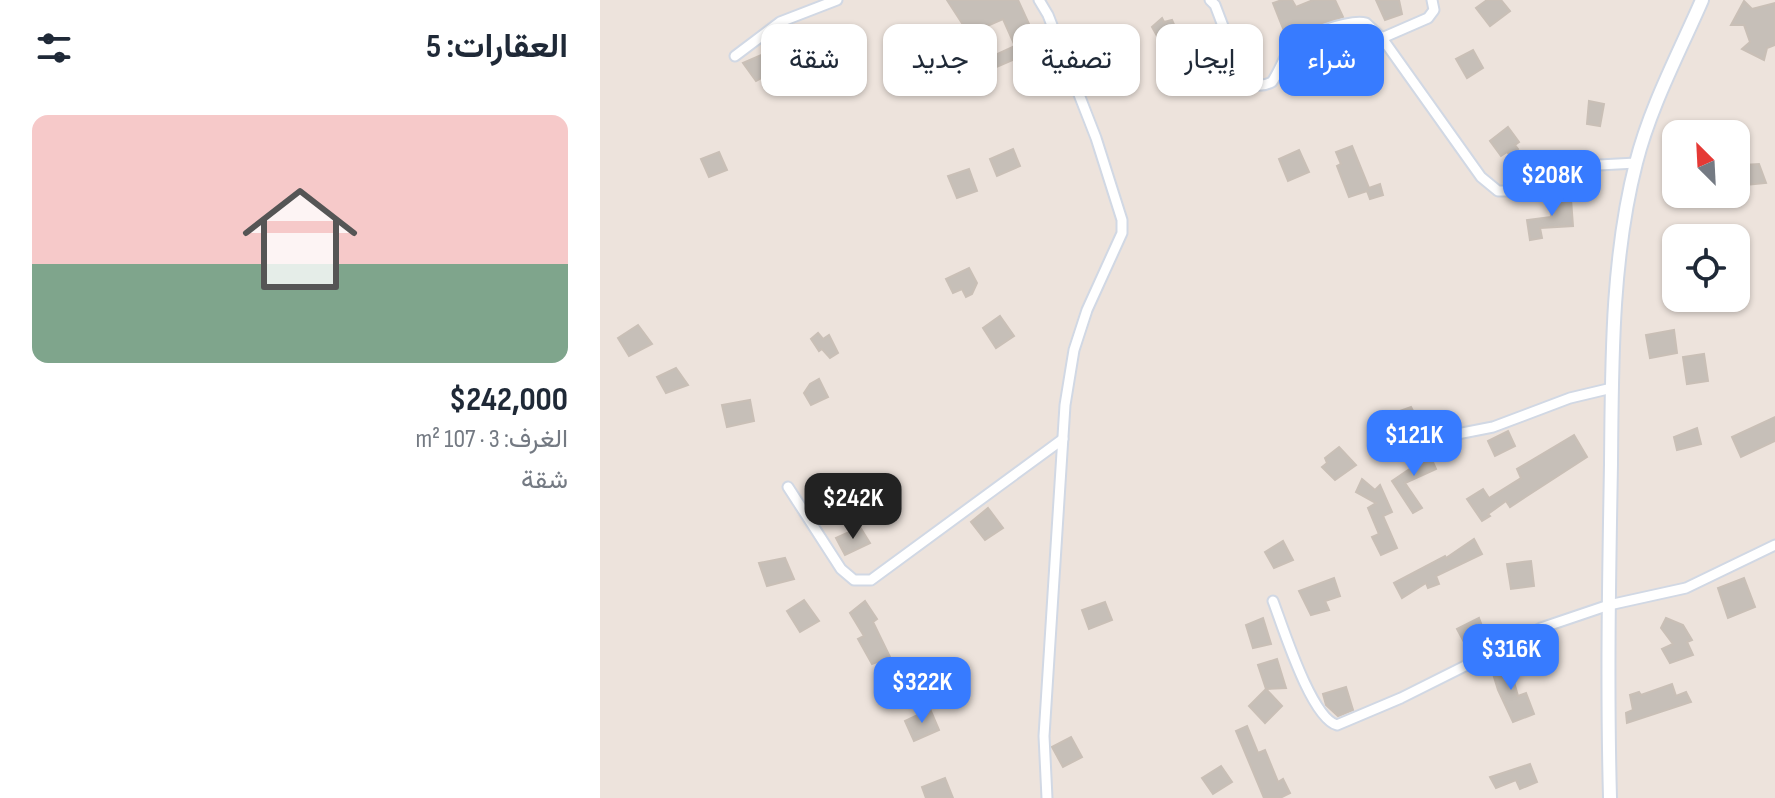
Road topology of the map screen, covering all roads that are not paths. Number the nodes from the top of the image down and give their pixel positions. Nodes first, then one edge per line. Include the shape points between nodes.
1 (837, 0) edge
2 (1039, 0) edge
3 (1210, 0) edge
4 (1432, 0) edge
5 (1702, 0) edge
6 (1346, 24) edge
7 (1367, 24) edge
8 (1384, 37) edge
9 (1384, 41) edge
10 (735, 56) dead end
11 (1279, 70) edge
12 (1636, 163) junction
13 (1612, 388) junction
14 (1063, 439) junction
15 (1397, 453) dead end
16 (788, 487) dead end
17 (1775, 545) edge
18 (1273, 601) dead end
19 (1609, 605) junction
20 (1047, 798) edge
21 (1610, 798) edge

1 - 10 street via 780,22
2 - 14 street via 1096,138 1122,220 1119,244 1095,289 1074,350
3 - 11 street via 1242,76 1260,86 1272,82
4 - 8 street via 1431,16
5 - 12 street
6 - 7 street
9 - 12 street via 1493,189 1517,191 1589,167
12 - 13 street via 1617,288
13 - 15 street
13 - 19 street
14 - 16 street via 871,580 854,580 841,569
14 - 20 street via 1044,736
17 - 19 street via 1686,588
18 - 19 street via 1311,694 1326,720 1337,725 1541,628
19 - 21 street

